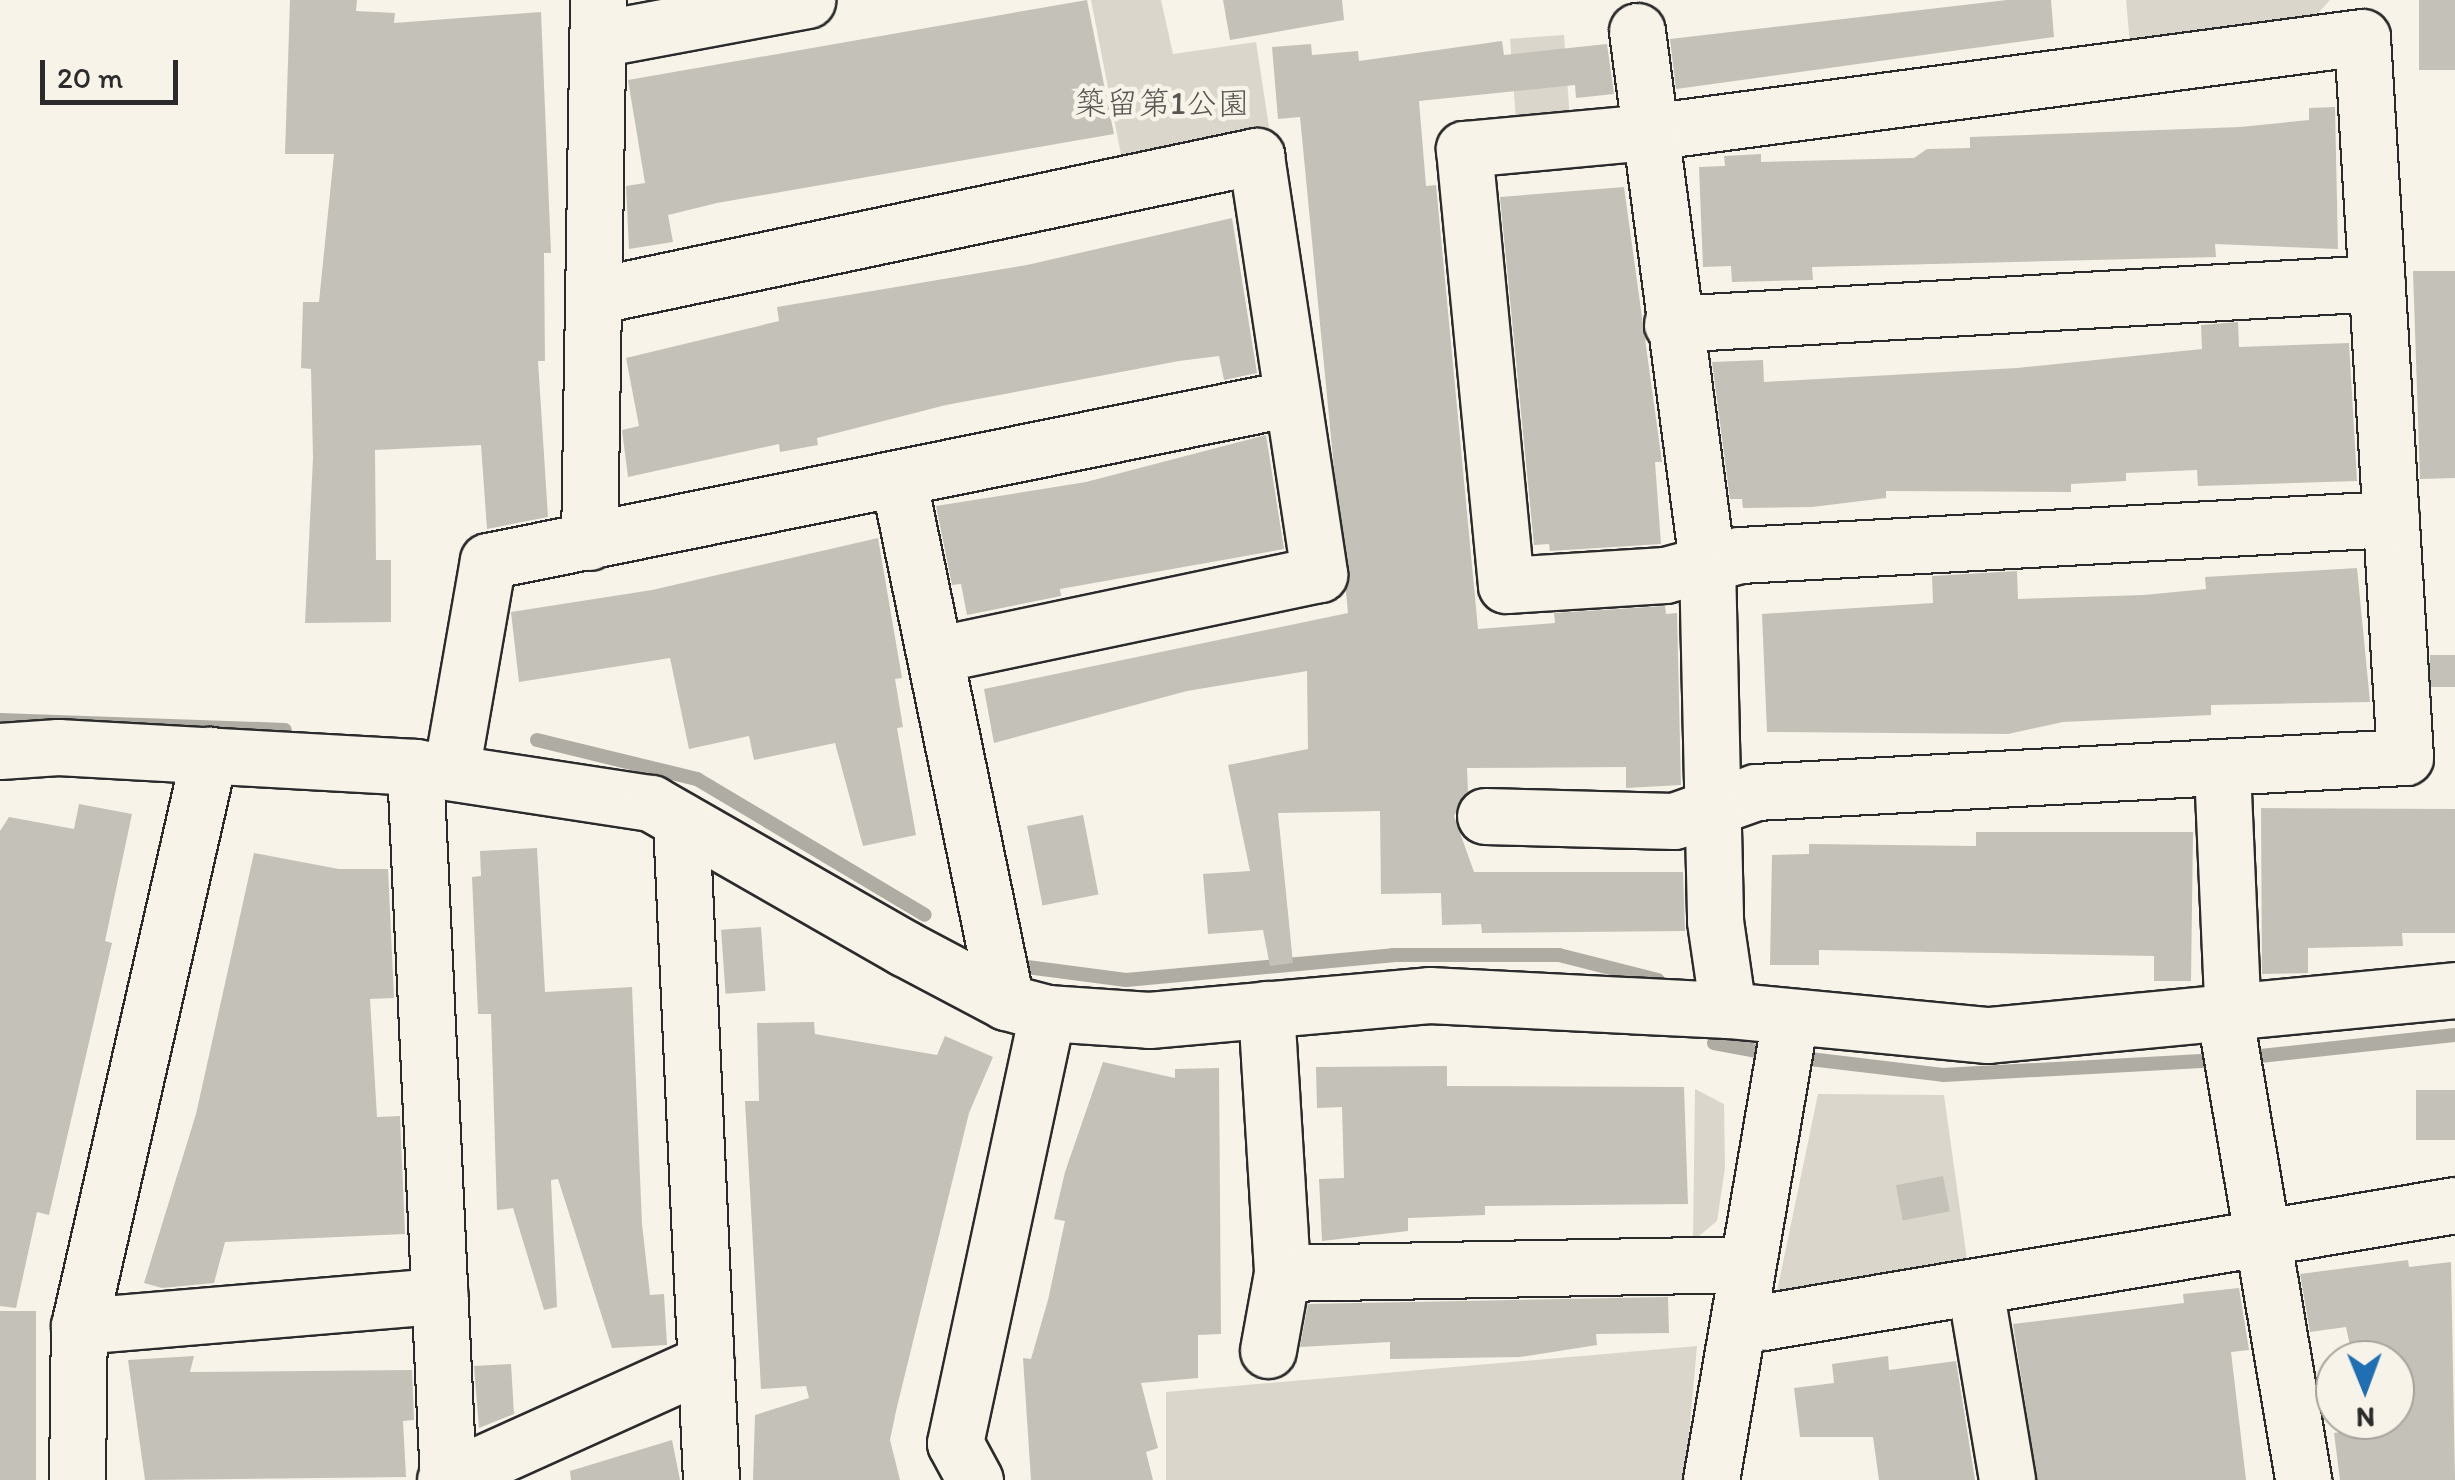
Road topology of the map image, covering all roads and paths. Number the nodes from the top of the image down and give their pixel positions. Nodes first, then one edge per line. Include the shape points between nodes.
1 (808, 0) edge
2 (598, 20) edge
3 (1636, 31) dead end
4 (1649, 132) junction
5 (2377, 283) junction
6 (599, 295) junction
7 (1672, 324) junction
8 (1291, 398) junction
9 (898, 478) junction
10 (2391, 519) junction
11 (589, 542) junction
12 (1708, 563) junction
13 (938, 654) junction
14 (0, 751) edge
15 (209, 756) junction
16 (2222, 769) junction
17 (433, 770) junction
18 (1717, 808) junction
19 (1485, 816) dead end
20 (681, 821) junction
21 (2455, 990) edge
22 (1026, 1007) junction
23 (1266, 1010) junction
24 (1728, 1010) junction
25 (2230, 1039) junction
26 (1784, 1045) junction
27 (2455, 1205) edge
28 (2262, 1237) junction
29 (1743, 1264) junction
30 (1282, 1273) junction
31 (1974, 1288) junction
32 (440, 1296) junction
33 (1762, 1322) dead end
34 (79, 1326) junction
35 (1268, 1350) dead end
36 (706, 1362) junction
37 (446, 1479) edge
38 (76, 1480) edge
39 (711, 1480) edge
40 (975, 1480) edge
41 (1711, 1480) edge
42 (2008, 1480) edge
43 (2304, 1480) edge

1 - 2 street
2 - 6 street
3 - 4 street
4 - 5 street via 2362,37
4 - 7 street
4 - 12 street via 1464,150 1506,585 1665,574
5 - 7 street
5 - 10 street
6 - 8 street via 1256,156
6 - 11 street
7 - 12 street
8 - 9 street
8 - 13 street via 1319,574
9 - 11 street
9 - 13 street
10 - 12 street via 1740,555
10 - 16 street via 2405,757
11 - 17 street via 488,561
12 - 18 street
13 - 22 street
14 - 15 street
15 - 17 street
15 - 34 street
16 - 18 street via 1756,792
16 - 25 street
17 - 20 street via 651,803
17 - 32 street
18 - 19 street via 1674,821
18 - 24 street via 1715,921
20 - 22 street
20 - 36 street
21 - 25 street
22 - 23 street via 1149,1020
22 - 40 street via 955,1443
23 - 24 street via 1429,995
23 - 30 street
24 - 26 street
25 - 26 street via 1988,1035
25 - 28 street
26 - 29 street
27 - 28 street
28 - 31 street
28 - 43 street
29 - 30 street
29 - 41 street
30 - 35 street
31 - 33 street
31 - 42 street
32 - 34 street
32 - 37 street
34 - 38 street
36 - 37 street
36 - 39 street

